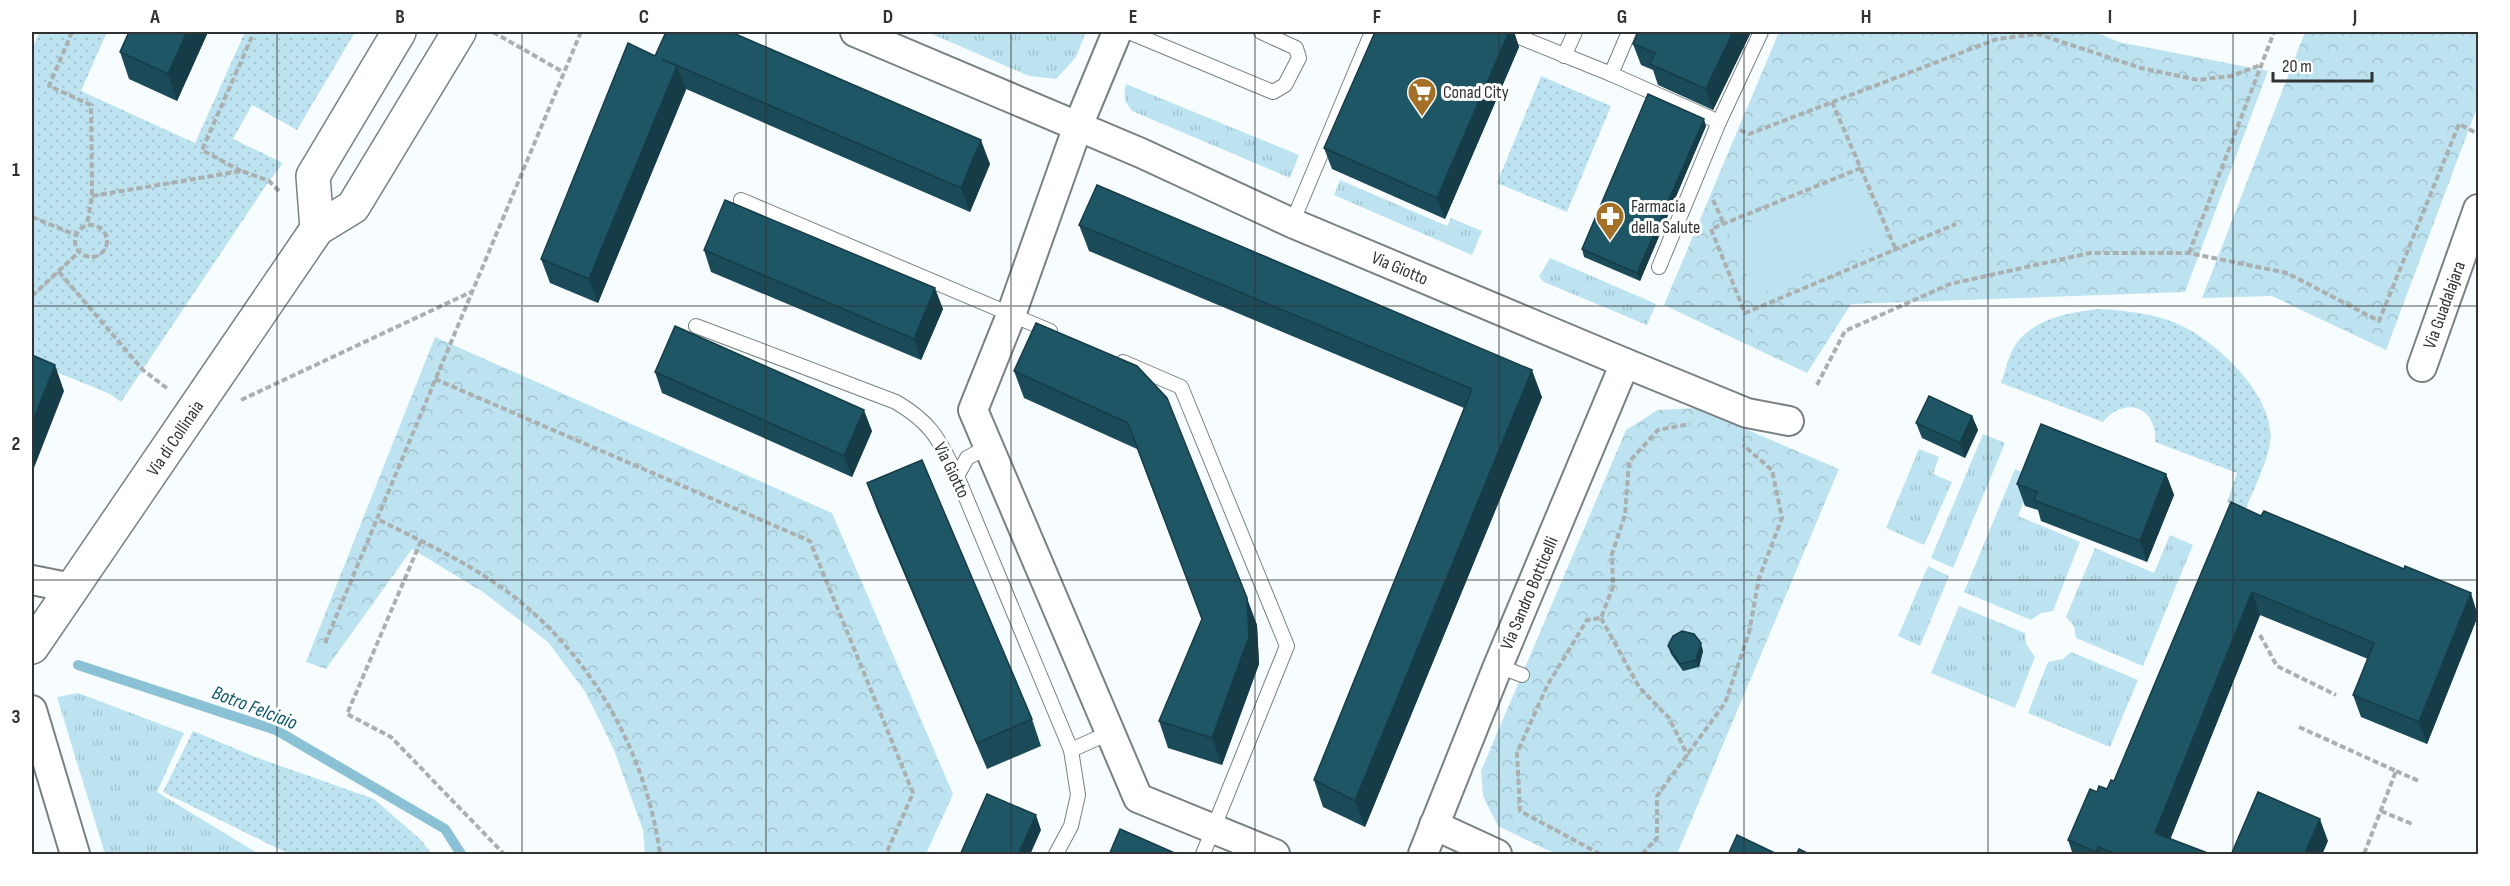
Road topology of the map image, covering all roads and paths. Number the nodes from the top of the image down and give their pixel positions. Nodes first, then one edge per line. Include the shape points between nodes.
1 (72, 32) edge
2 (254, 32) edge
3 (399, 32) edge
4 (459, 32) edge
5 (493, 32) edge
6 (581, 32) edge
7 (855, 32) edge
8 (1117, 32) edge
9 (1128, 32) edge
10 (1261, 32) edge
11 (1372, 32) edge
12 (1507, 32) edge
13 (1575, 32) edge
14 (1629, 32) edge
15 (1761, 32) edge
16 (2274, 32) edge
17 (1564, 56) junction
18 (2261, 65) junction
19 (562, 72) junction
20 (1611, 74) junction
21 (1832, 102) junction
22 (1719, 123) junction
23 (1078, 126) junction
24 (2478, 134) edge
25 (1861, 168) junction
26 (242, 171) junction
27 (269, 181) dead end
28 (92, 196) junction
29 (741, 200) dead end
30 (2478, 209) edge
31 (32, 217) edge
32 (1292, 223) junction
33 (1956, 224) dead end
34 (87, 225) junction
35 (317, 229) junction
36 (76, 235) junction
37 (1896, 250) junction
38 (79, 252) junction
39 (2189, 253) junction
40 (1659, 267) dead end
41 (59, 272) junction
42 (471, 292) junction
43 (32, 296) edge
44 (1011, 315) junction
45 (696, 326) dead end
46 (1064, 337) edge
47 (1107, 355) edge
48 (1625, 363) junction
49 (2422, 367) dead end
50 (143, 370) dead end
51 (435, 379) junction
52 (1817, 385) dead end
53 (240, 401) dead end
54 (1790, 421) dead end
55 (1698, 422) dead end
56 (1740, 443) dead end
57 (989, 446) junction
58 (957, 476) junction
59 (377, 519) junction
60 (421, 541) junction
61 (32, 580) edge
62 (72, 588) junction
63 (1601, 618) junction
64 (2260, 635) dead end
65 (325, 643) dead end
66 (32, 647) edge
67 (2336, 695) dead end
68 (32, 710) edge
69 (2299, 727) dead end
70 (1109, 733) junction
71 (1071, 750) junction
72 (1688, 756) junction
73 (2396, 771) junction
74 (2419, 781) dead end
75 (2381, 811) junction
76 (2412, 824) dead end
77 (1434, 825) junction
78 (1215, 829) junction
79 (75, 855) edge
80 (504, 855) edge
81 (660, 855) edge
82 (886, 855) edge
83 (1056, 855) edge
84 (1203, 855) edge
85 (1275, 855) edge
86 (1423, 855) edge
87 (1497, 855) edge
88 (1600, 855) edge
89 (1642, 855) edge
90 (2364, 855) edge

1 - 28 path via 49,86 91,105
2 - 26 path via 202,150
3 - 35 street via 313,176
4 - 35 street, Via di Collinaia via 353,207
5 - 19 path
6 - 19 path
7 - 23 street, Via Giotto
8 - 23 street
9 - 10 lane via 1273,92 1285,86 1299,58 1296,48
11 - 32 lane
12 - 17 lane
13 - 17 lane
14 - 20 lane
15 - 22 lane
16 - 18 path
17 - 20 lane
18 - 21 path via 2231,76 2198,80 2141,68 2038,34 1997,39
18 - 39 path
19 - 42 path
20 - 22 lane
21 - 22 path via 1749,134
21 - 25 path
22 - 40 lane
23 - 32 street, Via Giotto
23 - 44 street
24 - 39 path via 2459,124 2379,321 2287,273
25 - 37 path
25 - 37 path via 1711,229 1745,313
26 - 27 path
26 - 28 path
28 - 34 path
29 - 44 lane
30 - 49 street, Via Guadalajara
31 - 36 path
32 - 48 street, Via Giotto
33 - 37 path
34 - 36 path
34 - 38 path via 102,229 107,243 102,252 93,256
35 - 62 street, Via di Collinaia
36 - 38 path
38 - 41 path
39 - 52 path via 2090,253 1950,285 1845,331
41 - 43 path
41 - 50 path
42 - 51 path
42 - 53 path
44 - 46 lane
44 - 57 street via 973,410
45 - 58 lane, Via Giotto via 896,402 918,415 937,437
47 - 78 lane via 1182,387 1287,646
48 - 54 street, Via Giotto via 1742,419
48 - 77 street, Via Sandro Botticelli via 1510,670
51 - 59 path
51 - 82 path via 810,541 913,793
55 - 63 path via 1658,430 1629,462 1625,515 1612,554 1613,587
56 - 72 path via 1773,470 1782,518 1759,578 1749,633 1725,703
57 - 58 lane via 967,458
57 - 70 street
58 - 71 lane, Via Giotto
59 - 60 path
59 - 65 path
60 - 80 path via 347,714 391,737
60 - 81 path via 513,597 555,633 603,695 642,776 656,821
61 - 62 street
62 - 66 street, Via di Collinaia
63 - 72 path via 1639,687 1669,718
63 - 88 path via 1587,620 1547,686 1517,753 1520,811
64 - 67 path via 2277,666
68 - 79 street
69 - 73 path
70 - 71 lane
70 - 78 street via 1138,798
71 - 83 lane, Via Giotto via 1078,795 1071,826
72 - 89 path via 1657,796 1657,838
73 - 74 path
73 - 75 path
75 - 76 path
75 - 90 path
77 - 86 street, Via Sandro Botticelli
77 - 87 street
78 - 84 lane
78 - 85 street

